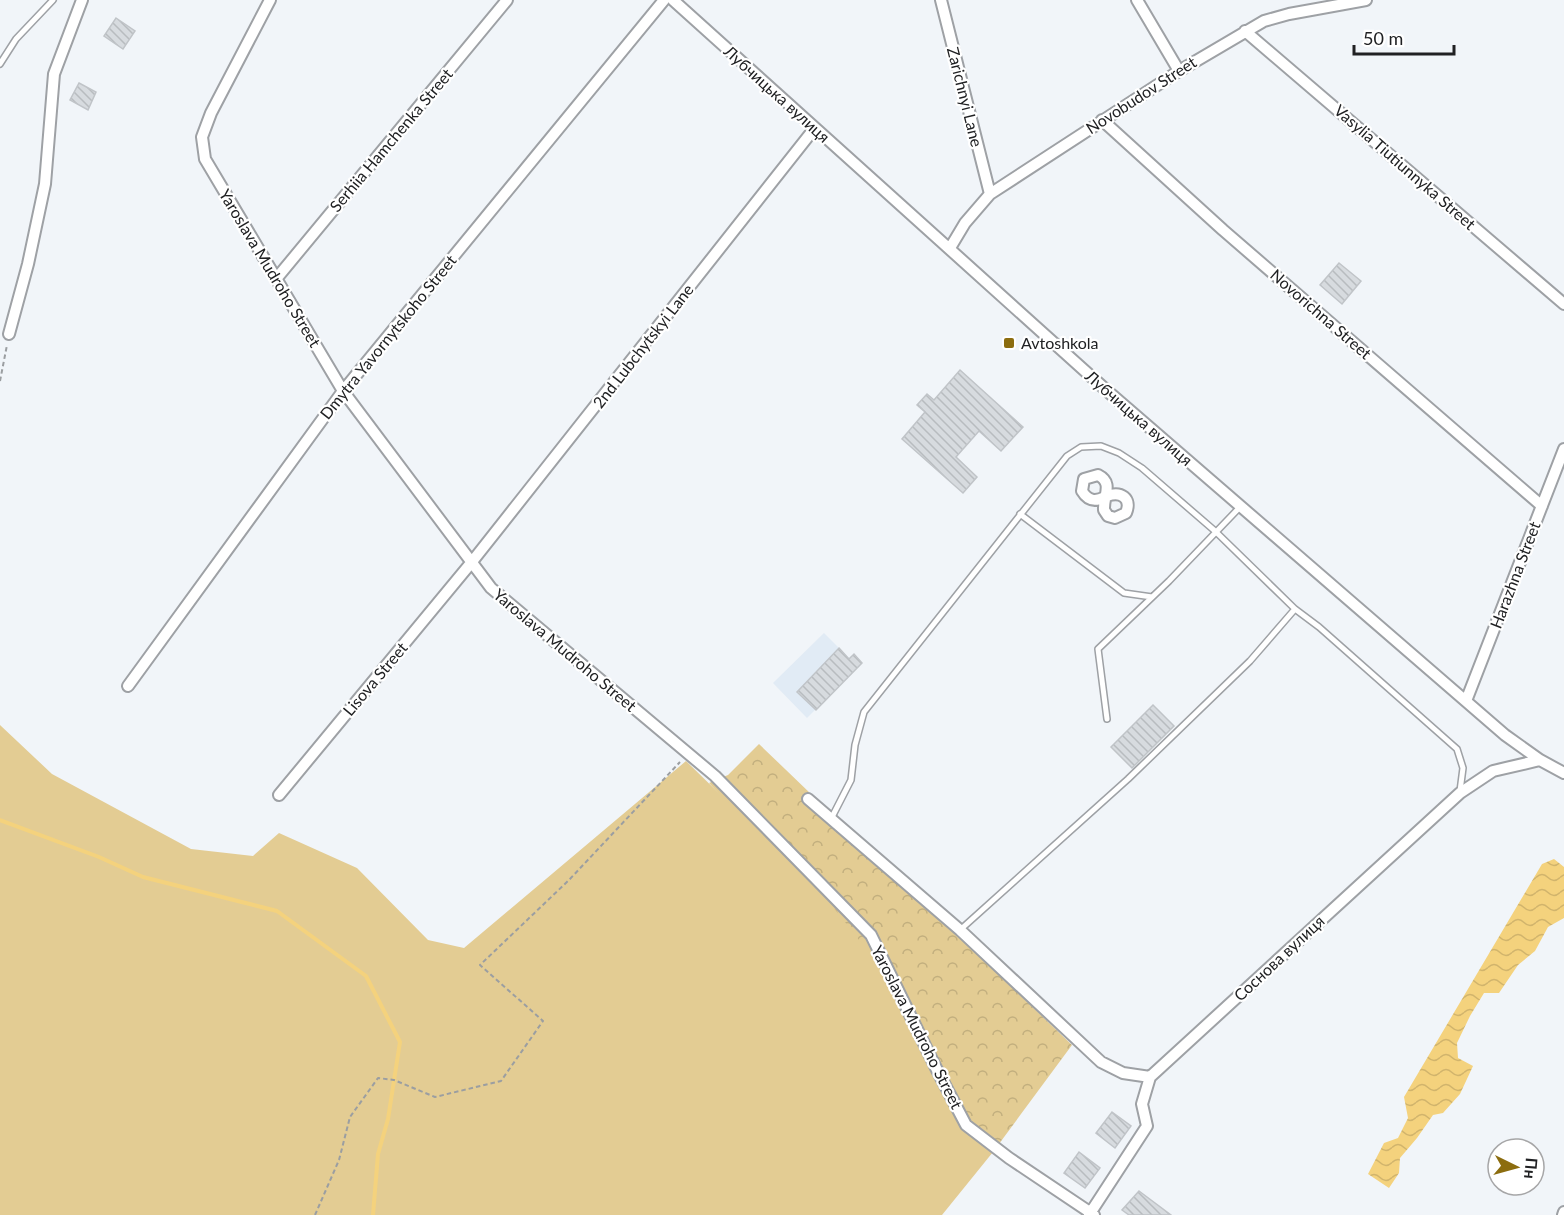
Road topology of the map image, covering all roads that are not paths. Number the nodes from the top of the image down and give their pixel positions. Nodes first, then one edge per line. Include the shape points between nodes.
1 (53, 0) edge
2 (82, 0) edge
3 (270, 0) edge
4 (507, 0) edge
5 (664, 0) edge
6 (673, 0) edge
7 (941, 0) edge
8 (1137, 0) edge
9 (1366, 0) edge
10 (1337, 2) edge
11 (1245, 31) junction
12 (0, 64) edge
13 (1179, 70) junction
14 (1102, 120) junction
15 (814, 129) junction
16 (990, 194) junction
17 (950, 248) junction
18 (276, 279) junction
19 (1564, 304) edge
20 (9, 334) road end
21 (343, 391) junction
22 (1564, 449) edge
23 (1106, 496) joint
24 (1241, 506) junction
25 (1542, 506) junction
26 (1020, 514) junction
27 (1215, 531) junction
28 (471, 563) junction
29 (1152, 597) junction
30 (1295, 609) junction
31 (128, 686) dead end
32 (1466, 701) junction
33 (1107, 719) dead end
34 (1540, 760) junction
35 (1564, 773) edge
36 (1460, 793) junction
37 (279, 795) dead end
38 (808, 799) dead end
39 (831, 819) junction
40 (960, 930) junction
41 (1150, 1077) junction
42 (1091, 1214) edge

1 - 12 lane via 16,39
2 - 20 street via 54,74 45,184
3 - 18 street, Yaroslava Mudroho Street via 202,137 206,159
4 - 18 street, Serhiia Hamchenka Street
5 - 21 street, Dmytra Yavornytskoho Street
6 - 15 street, Лубчицька вулиця
7 - 16 street, Zarichnyi Lane
8 - 13 street
9 - 10 street, Novobudov Street
10 - 11 street, Novobudov Street via 1264,21
11 - 13 street, Novobudov Street
11 - 19 street, Vasylia Tiutiunnyka Street
13 - 14 street, Novobudov Street
14 - 16 street, Novobudov Street
14 - 25 street, Novorichna Street
15 - 17 street, Лубчицька вулиця
15 - 28 street, 2nd Lubchytskyi Lane
16 - 17 street, Novobudov Street
17 - 24 street, Лубчицька вулиця
18 - 21 street, Yaroslava Mudroho Street
21 - 28 street, Yaroslava Mudroho Street
21 - 31 street, Dmytra Yavornytskoho Street
22 - 25 street, Harazhna Street
23 - 23 street via 1094,500 1088,499 1082,491 1084,479 1098,475 1104,478 1107,483 1104,510 1108,516 1115,518 1126,513 1129,506 1123,495
24 - 27 lane
24 - 32 street, Лубчицька вулиця
25 - 32 street, Harazhna Street
26 - 27 lane via 1067,456 1081,447 1101,446 1142,468
26 - 29 lane via 1124,593
26 - 39 lane via 864,712 851,780
27 - 29 lane
27 - 30 lane
28 - 37 street, Lisova Street
28 - 42 street, Yaroslava Mudroho Street via 491,588 715,776 871,936 966,1125
29 - 33 lane via 1098,649
30 - 36 lane via 1457,749 1463,768
30 - 40 lane via 1250,661 1128,779
32 - 34 street, Лубчицька вулиця
34 - 35 street, Лубчицька вулиця
34 - 36 street, Соснова вулиця via 1494,771
36 - 41 street, Соснова вулиця
38 - 39 street
39 - 40 street
40 - 41 street via 1101,1062 1123,1073
41 - 42 street via 1142,1104 1147,1126

